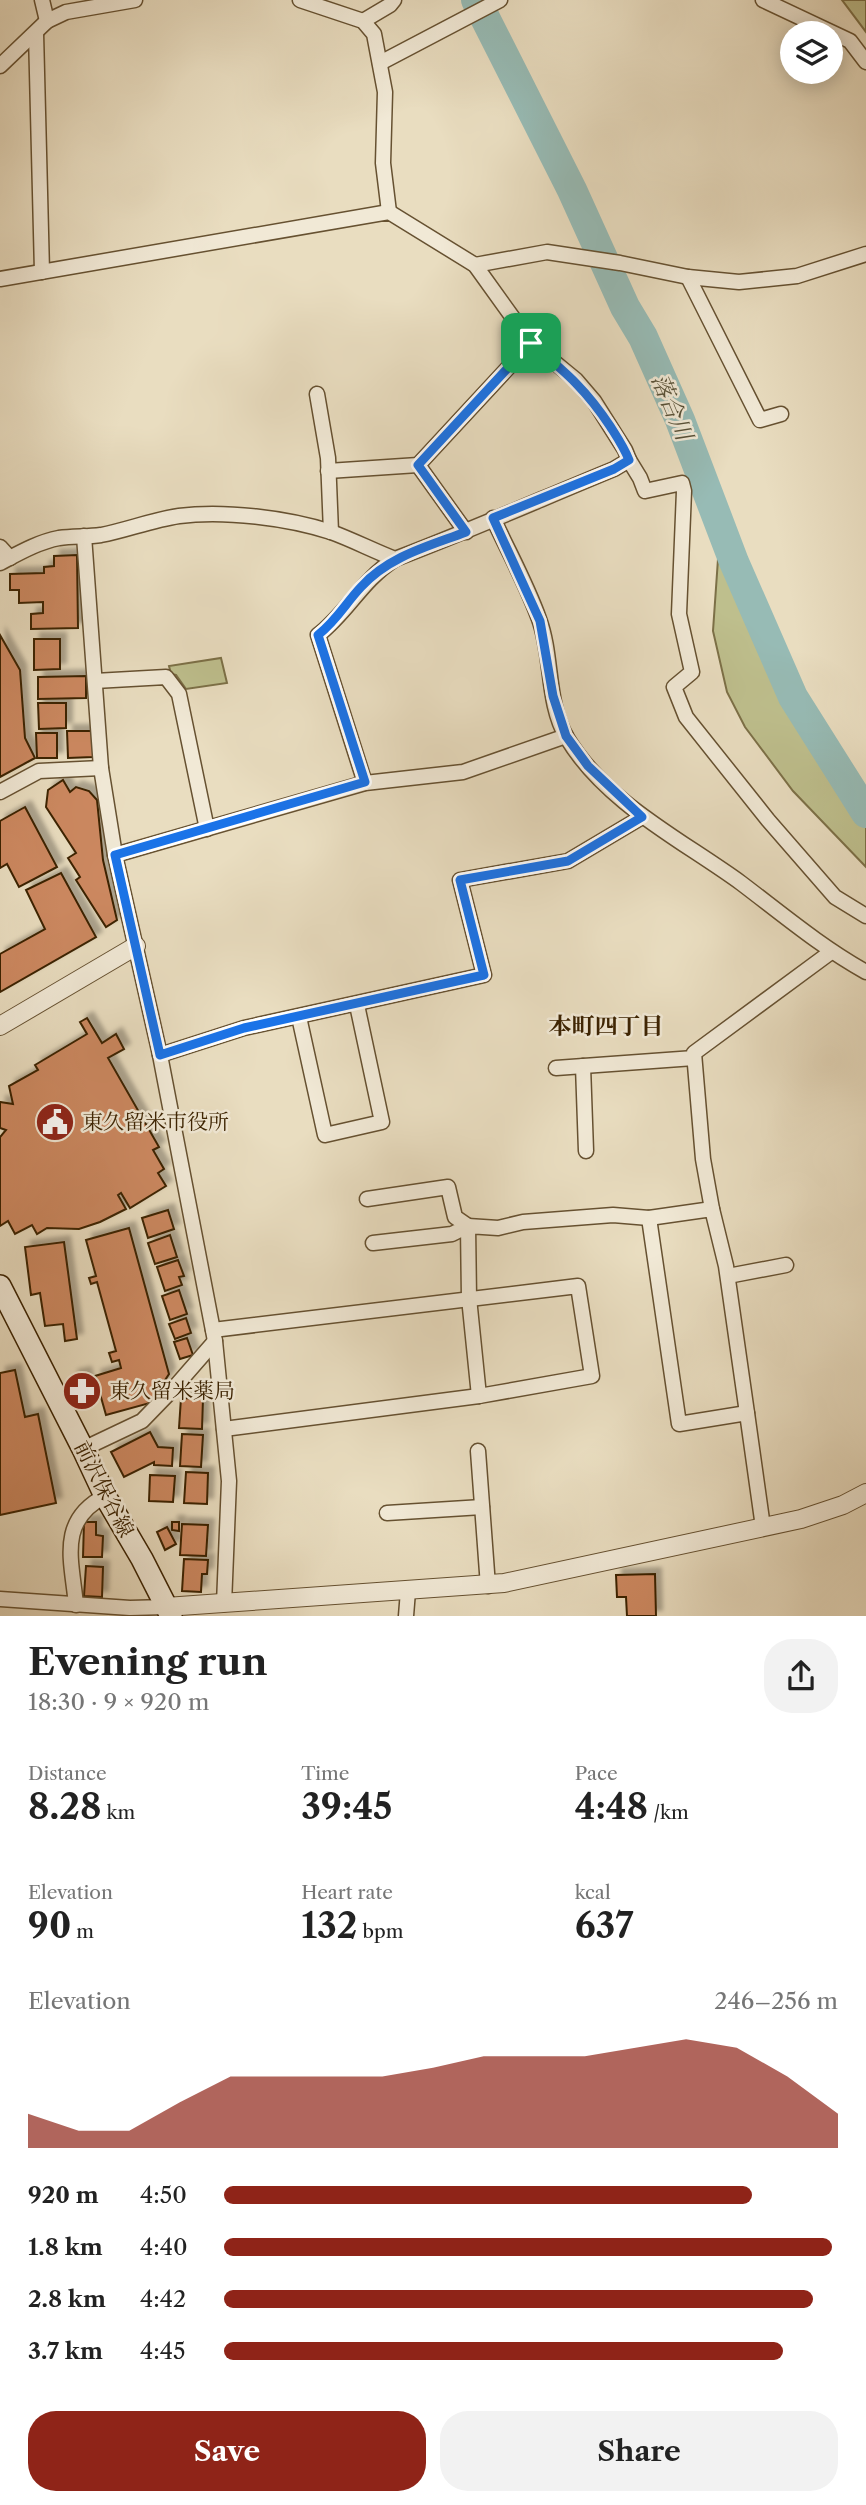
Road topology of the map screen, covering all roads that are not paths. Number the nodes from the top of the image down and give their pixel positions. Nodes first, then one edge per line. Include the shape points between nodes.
1 (41, 0) edge
2 (135, 0) edge
3 (300, 0) edge
4 (394, 0) edge
5 (499, 0) edge
6 (763, 0) edge
7 (47, 21) junction
8 (363, 21) junction
9 (36, 33) junction
10 (866, 62) edge
11 (380, 63) junction
12 (0, 66) edge
13 (389, 212) junction
14 (866, 254) edge
15 (475, 265) junction
16 (42, 272) junction
17 (688, 277) junction
18 (0, 279) edge
19 (531, 343) junction
20 (317, 394) dead end
21 (781, 414) dead end
22 (629, 460) junction
23 (418, 465) junction
24 (328, 471) junction
25 (493, 518) junction
26 (331, 532) junction
27 (466, 532) junction
28 (84, 536) junction
29 (3, 556) edge
30 (395, 559) junction
31 (95, 681) junction
32 (566, 736) junction
33 (101, 768) junction
34 (365, 782) junction
35 (0, 792) edge
36 (642, 817) junction
37 (208, 830) junction
38 (115, 855) junction
39 (866, 916) edge
40 (136, 946) junction
41 (831, 952) junction
42 (866, 972) edge
43 (356, 1005) junction
44 (299, 1017) junction
45 (0, 1026) edge
46 (160, 1055) junction
47 (694, 1058) junction
48 (583, 1066) junction
49 (556, 1068) dead end
50 (586, 1151) dead end
51 (368, 1199) dead end
52 (712, 1209) junction
53 (649, 1218) junction
54 (468, 1226) junction
55 (373, 1243) dead end
56 (786, 1265) dead end
57 (728, 1276) junction
58 (0, 1286) edge
59 (469, 1298) junction
60 (214, 1335) junction
61 (479, 1396) junction
62 (747, 1413) junction
63 (224, 1429) junction
64 (83, 1448) junction
65 (478, 1451) dead end
66 (866, 1493) edge
67 (105, 1496) junction
68 (482, 1507) junction
69 (387, 1513) dead end
70 (763, 1527) junction
71 (488, 1586) junction
72 (408, 1591) junction
73 (0, 1600) edge
74 (224, 1604) junction
75 (76, 1605) junction
76 (169, 1612) edge
77 (406, 1616) edge

1 - 7 street
2 - 7 street via 66,12
3 - 8 street
4 - 8 street
5 - 11 street
6 - 10 street via 850,41
7 - 9 street
8 - 11 street via 374,34
9 - 12 street
9 - 16 street
11 - 13 street
13 - 15 street
13 - 16 street
14 - 17 street via 774,279 739,282
15 - 17 street via 547,251
15 - 19 street
16 - 18 street
17 - 21 street via 760,420
19 - 22 street via 594,401
19 - 23 street
20 - 24 street
22 - 25 street
22 - 39 street via 645,491 682,484 684,491 679,614 692,672 674,687 686,717 835,897
23 - 24 street
23 - 27 street
24 - 26 street
25 - 27 street
25 - 32 street via 540,621 553,696
26 - 28 street via 264,518 208,515 180,516
26 - 30 street
27 - 30 street
28 - 29 street via 59,538
28 - 31 street
30 - 34 street via 361,587 318,635
31 - 33 street
31 - 37 street via 166,677 179,694
32 - 34 street via 463,772
32 - 36 street via 588,766
33 - 35 street via 39,771
33 - 38 street
34 - 37 street
36 - 41 street via 738,881
36 - 43 street via 568,861 460,880 484,975
37 - 38 street
38 - 40 street
40 - 45 street
40 - 46 street
41 - 42 street
41 - 47 street via 722,1030 694,1053
43 - 44 street
43 - 44 street via 382,1122 326,1135
44 - 46 street via 244,1028
46 - 60 street
47 - 48 street
47 - 52 street
48 - 49 street
48 - 50 street
51 - 54 street via 448,1187 455,1217
52 - 53 street
52 - 57 street
53 - 54 street via 614,1215 498,1228
53 - 62 street via 679,1424
54 - 55 street via 452,1234
54 - 59 street
56 - 57 street
57 - 62 street
58 - 64 main road, 前沢保谷線
59 - 60 street
59 - 61 street
59 - 61 street via 578,1286 592,1376
60 - 63 street
60 - 64 street via 142,1421
61 - 63 street
62 - 70 street
63 - 74 street via 229,1502
64 - 67 main road, 前沢保谷線
65 - 68 street
66 - 70 street via 822,1513
67 - 75 street via 91,1503 70,1538
67 - 76 main road, 前沢保谷線
68 - 69 street
68 - 71 street
70 - 71 street
71 - 72 street
72 - 74 street
72 - 77 street
73 - 75 street
74 - 76 street
75 - 76 street

